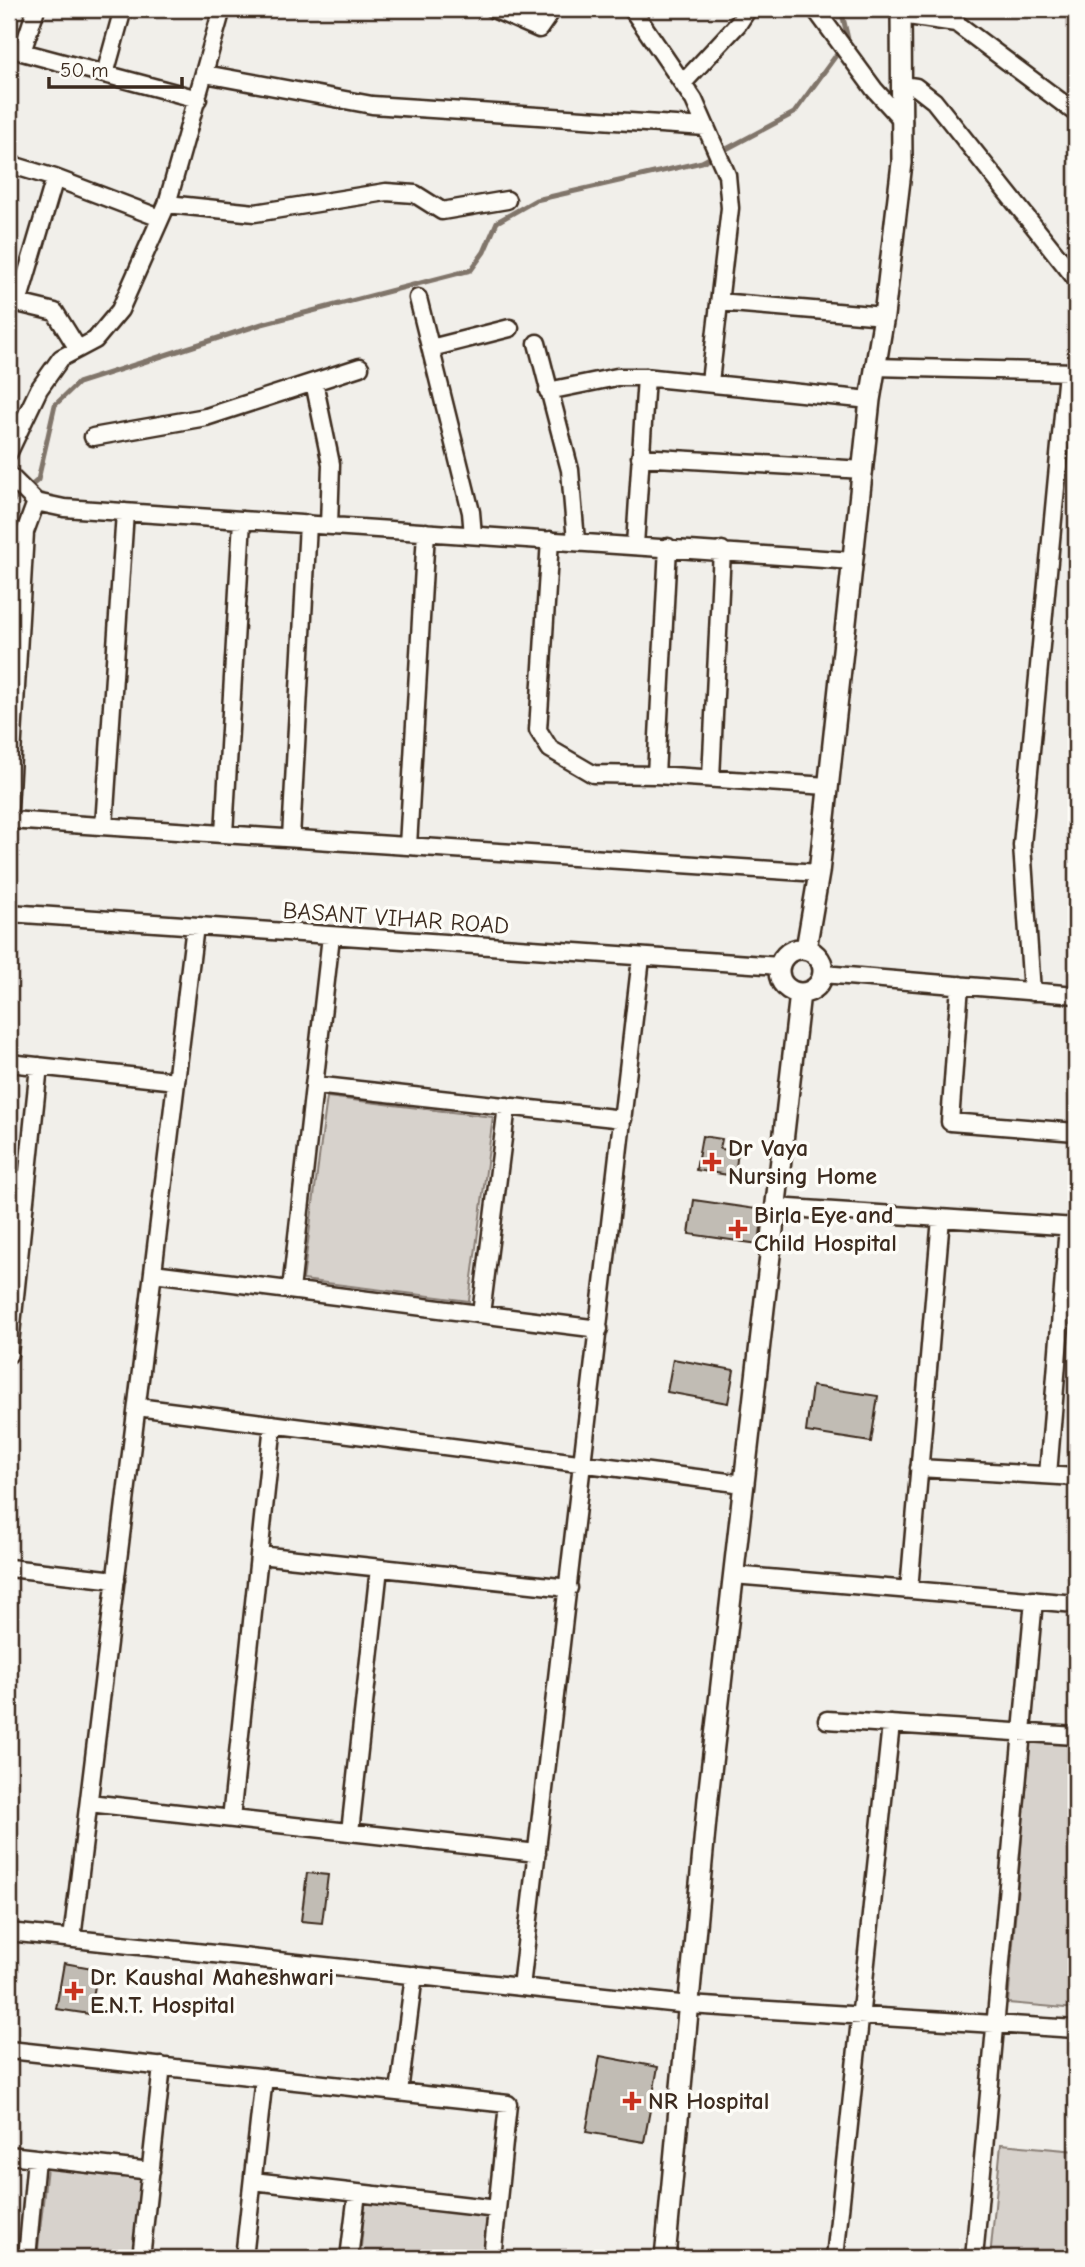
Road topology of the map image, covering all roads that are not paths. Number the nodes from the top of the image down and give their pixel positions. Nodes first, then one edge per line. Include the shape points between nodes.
1 (36, 9) edge
2 (123, 9) edge
3 (222, 9) edge
4 (493, 9) edge
5 (553, 9) edge
6 (632, 9) edge
7 (748, 9) edge
8 (815, 9) edge
9 (901, 12) edge
10 (105, 74) junction
11 (205, 74) junction
12 (683, 83) junction
13 (902, 85) junction
14 (198, 99) junction
15 (1076, 113) edge
16 (902, 121) junction
17 (707, 131) junction
18 (9, 164) edge
19 (55, 178) junction
20 (507, 200) dead end
21 (163, 211) junction
22 (1076, 279) edge
23 (418, 298) dead end
24 (13, 302) edge
25 (719, 302) junction
26 (884, 316) junction
27 (510, 328) dead end
28 (537, 343) dead end
29 (430, 348) junction
30 (78, 349) junction
31 (360, 367) dead end
32 (874, 368) junction
33 (1072, 372) edge
34 (646, 377) junction
35 (314, 382) junction
36 (710, 382) junction
37 (548, 391) junction
38 (870, 400) junction
39 (93, 437) dead end
40 (9, 452) edge
41 (640, 457) junction
42 (864, 470) junction
43 (11, 478) edge
44 (36, 502) junction
45 (125, 512) junction
46 (242, 520) junction
47 (308, 524) junction
48 (329, 526) junction
49 (426, 532) junction
50 (473, 535) junction
51 (550, 540) junction
52 (576, 541) junction
53 (635, 545) junction
54 (668, 547) junction
55 (722, 550) junction
56 (853, 561) junction
57 (13, 651) edge
58 (656, 775) junction
59 (711, 778) junction
60 (828, 786) junction
61 (9, 808) edge
62 (9, 820) edge
63 (104, 826) junction
64 (224, 834) junction
65 (291, 838) junction
66 (408, 846) junction
67 (819, 873) junction
68 (9, 913) edge
69 (195, 926) junction
70 (331, 936) junction
71 (806, 949) junction
72 (641, 958) junction
73 (780, 967) junction
74 (823, 974) junction
75 (960, 985) junction
76 (1032, 992) junction
77 (800, 993) junction
78 (1076, 995) edge
79 (9, 1063) edge
80 (38, 1066) junction
81 (176, 1081) junction
82 (314, 1085) junction
83 (507, 1106) junction
84 (623, 1119) junction
85 (1076, 1132) edge
86 (9, 1178) edge
87 (27, 1180) junction
88 (775, 1208) junction
89 (941, 1218) junction
90 (1072, 1227) edge
91 (153, 1273) junction
92 (291, 1290) junction
93 (481, 1314) junction
94 (599, 1329) junction
95 (9, 1354) edge
96 (137, 1407) junction
97 (273, 1424) junction
98 (584, 1463) junction
99 (919, 1468) junction
100 (1048, 1475) junction
101 (1076, 1477) edge
102 (744, 1483) junction
103 (259, 1555) junction
104 (9, 1568) edge
105 (379, 1568) junction
106 (733, 1576) junction
107 (116, 1580) junction
108 (569, 1588) junction
109 (909, 1590) junction
110 (1034, 1600) junction
111 (1076, 1604) edge
112 (827, 1720) dead end
113 (891, 1724) junction
114 (1021, 1732) junction
115 (1076, 1736) edge
116 (89, 1803) junction
117 (231, 1819) junction
118 (350, 1832) junction
119 (537, 1853) junction
120 (9, 1932) edge
121 (72, 1939) junction
122 (414, 1975) junction
123 (521, 1987) junction
124 (689, 2005) junction
125 (861, 2016) junction
126 (994, 2023) junction
127 (1076, 2029) edge
128 (9, 2050) edge
129 (162, 2066) junction
130 (264, 2077) junction
131 (400, 2092) junction
132 (9, 2155) edge
133 (36, 2158) junction
134 (151, 2171) junction
135 (253, 2181) junction
136 (357, 2193) junction
137 (497, 2209) junction
138 (27, 2258) edge
139 (141, 2258) edge
140 (244, 2258) edge
141 (349, 2258) edge
142 (492, 2258) edge
143 (665, 2258) edge
144 (835, 2258) edge
145 (974, 2258) edge

1 - 10 street via 22,52
2 - 10 street
3 - 11 street
4 - 5 street via 539,29
6 - 12 street
7 - 12 street
8 - 16 street
9 - 13 street
9 - 15 street via 956,23
10 - 14 street
11 - 14 street
11 - 17 street via 372,105
12 - 17 street
13 - 16 street
13 - 22 street via 916,87 934,101
14 - 21 street
16 - 26 street via 902,163
17 - 25 street via 727,175 730,208
18 - 19 street
19 - 21 street
19 - 24 street
20 - 21 street via 442,211 415,194 386,192 255,213
21 - 30 street via 120,310 95,340
23 - 29 street
24 - 30 street via 55,312
25 - 26 street
25 - 36 street
26 - 32 street
27 - 29 street
28 - 37 street
29 - 50 street
30 - 40 street via 61,358 39,389
31 - 35 street
32 - 33 street
32 - 38 street
33 - 76 street via 1022,845
34 - 36 street
34 - 37 street via 617,377
34 - 41 street
35 - 39 street via 206,417
35 - 48 street via 331,464
36 - 38 street
37 - 52 street via 570,470
38 - 42 street
41 - 42 street
41 - 53 street
42 - 56 street
43 - 44 street
44 - 45 street
44 - 57 street via 25,532
45 - 46 street
45 - 63 street
46 - 47 street
46 - 64 street
47 - 48 street
47 - 65 street
48 - 49 street
49 - 50 street
49 - 66 street
50 - 51 street
51 - 52 street
51 - 58 street via 538,730 550,749 593,775
52 - 53 street
53 - 54 street
54 - 55 street
54 - 58 street
55 - 56 street
55 - 59 street
56 - 60 street
57 - 61 street
58 - 59 street
59 - 60 street
60 - 67 street
62 - 63 street
63 - 64 street
64 - 65 street
65 - 66 street
66 - 67 street
67 - 71 street
68 - 69 street, BASANT VIHAR ROAD
69 - 70 street, BASANT VIHAR ROAD
69 - 81 street
70 - 72 street, BASANT VIHAR ROAD
70 - 82 street
71 - 73 street via 789,953
71 - 74 street via 819,957
72 - 73 street, BASANT VIHAR ROAD
72 - 84 street
73 - 77 street via 783,983
74 - 75 street
74 - 77 street via 816,987
75 - 76 street
75 - 85 street via 950,1122
76 - 78 street
77 - 88 street
79 - 80 street
80 - 81 street
80 - 87 street
81 - 91 street
82 - 83 street
82 - 92 street
83 - 84 street
83 - 93 street
84 - 94 street
86 - 87 street
87 - 95 street
88 - 89 street
88 - 102 street
89 - 90 street
89 - 99 street
90 - 100 street
91 - 92 street
91 - 96 street
92 - 93 street
93 - 94 street
94 - 98 street
96 - 97 street
96 - 107 street
97 - 98 street
97 - 103 street
98 - 102 street
98 - 108 street
99 - 100 street
99 - 109 street
100 - 101 street
102 - 106 street
103 - 105 street
103 - 117 street
104 - 107 street
105 - 108 street
105 - 118 street
106 - 109 street
106 - 124 street
107 - 116 street
108 - 119 street
109 - 110 street
110 - 111 street
110 - 114 street
112 - 113 street
113 - 114 street
113 - 125 street
114 - 115 street
114 - 126 street
116 - 117 street
116 - 121 street
117 - 118 street
118 - 119 street
119 - 123 street
120 - 121 street
121 - 122 street
122 - 123 street
122 - 131 street
123 - 124 street
124 - 125 street
124 - 143 street
125 - 126 street
125 - 144 street
126 - 127 street
126 - 145 street
128 - 129 street
129 - 130 street
129 - 134 street
130 - 131 street
130 - 135 street
131 - 137 street via 508,2104
132 - 133 street
133 - 134 street
133 - 138 street
134 - 139 street
135 - 136 street
135 - 140 street
136 - 137 street
136 - 141 street
137 - 142 street

